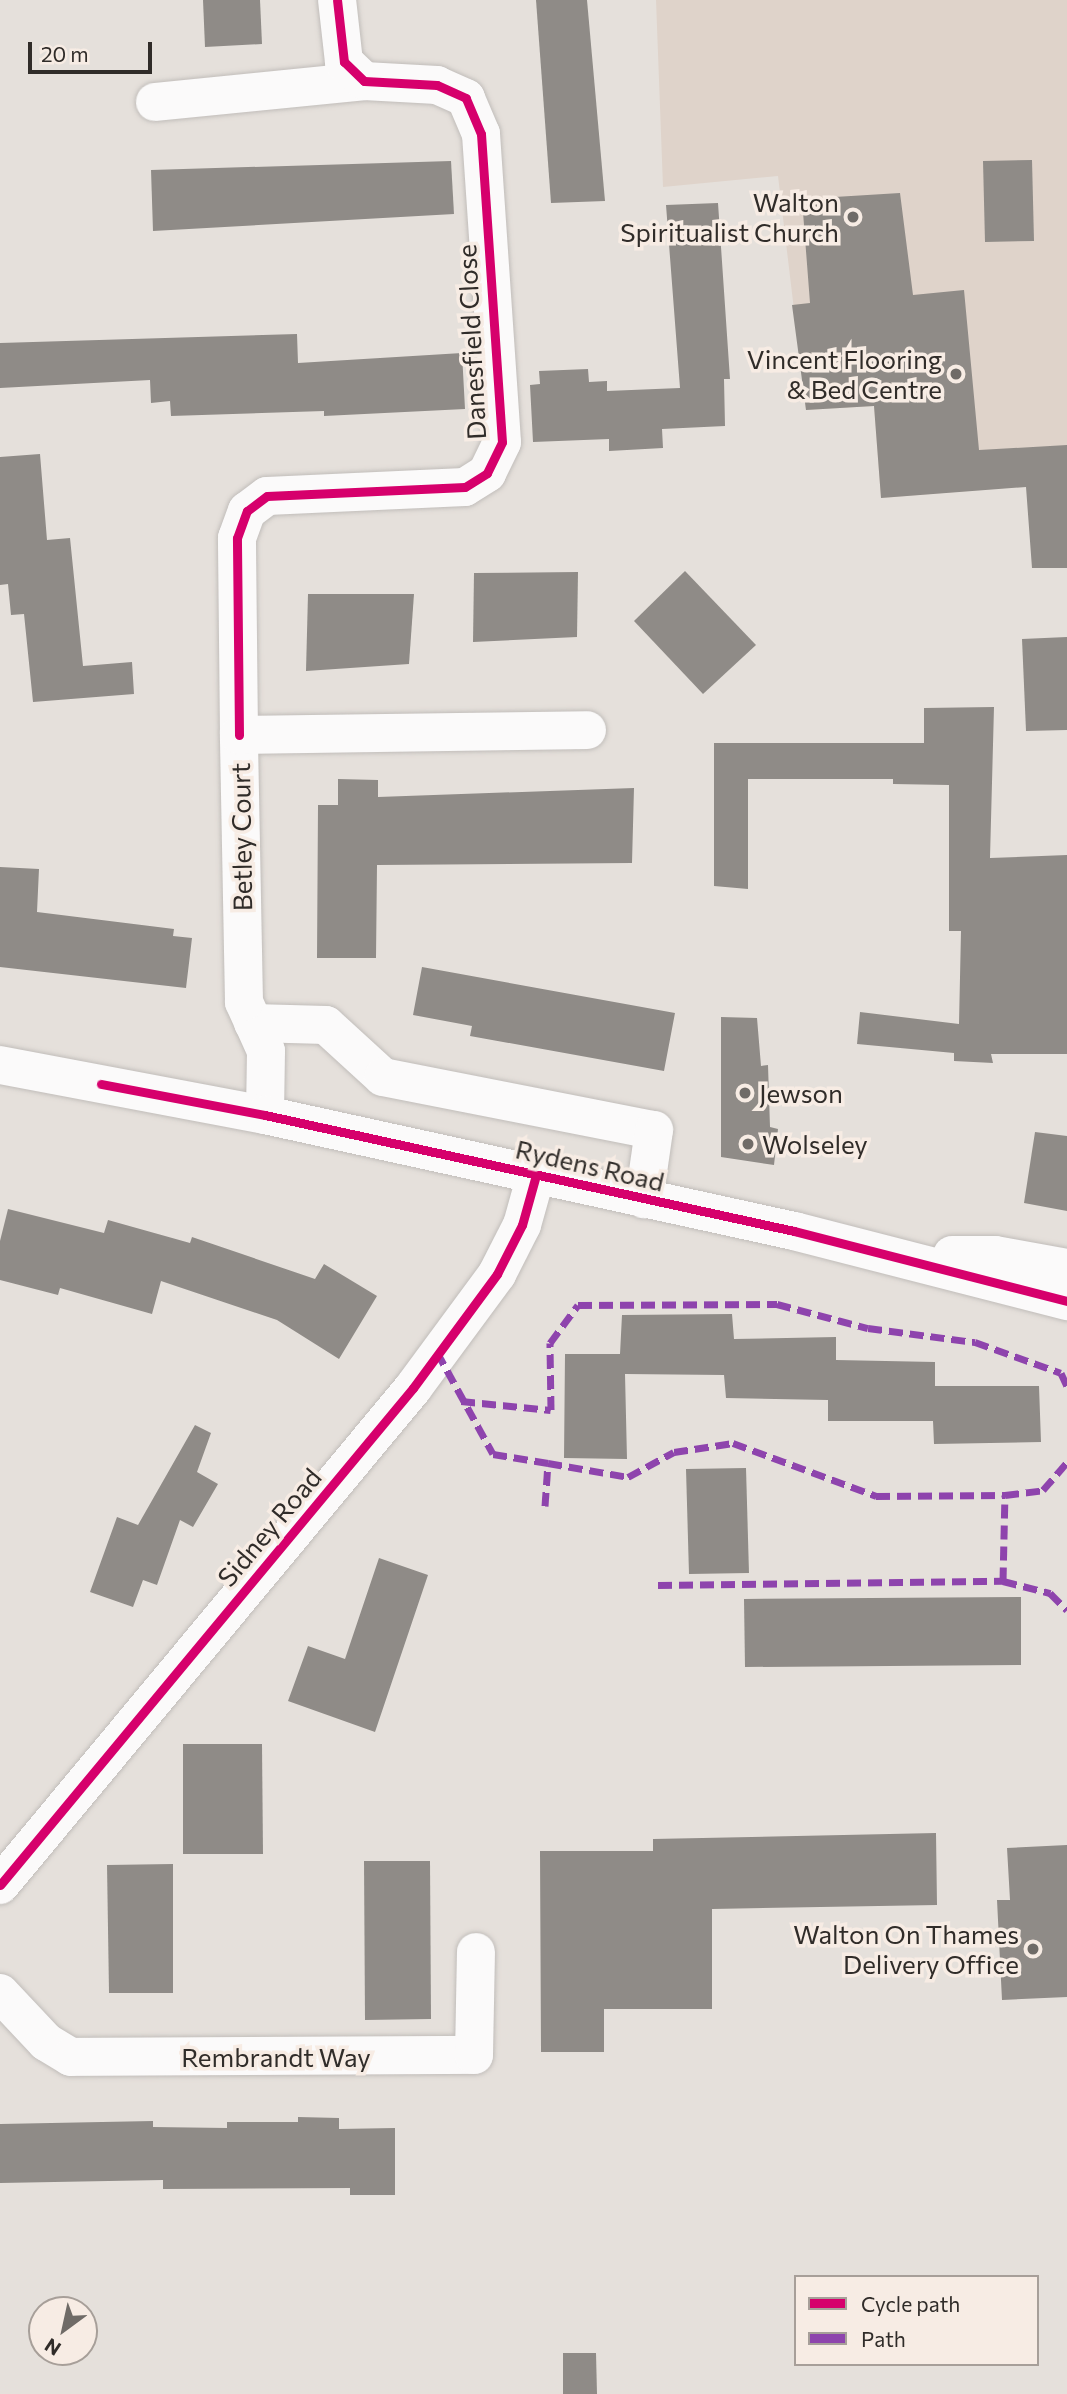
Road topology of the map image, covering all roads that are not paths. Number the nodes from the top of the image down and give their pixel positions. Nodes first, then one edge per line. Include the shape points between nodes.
1 (337, 0) edge
2 (364, 81) junction
3 (155, 102) dead end
4 (587, 730) dead end
5 (239, 735) junction
6 (253, 1023) junction
7 (0, 1065) edge
8 (265, 1115) junction
9 (536, 1175) junction
10 (644, 1199) junction
11 (898, 1255) junction
12 (1067, 1268) edge
13 (1067, 1301) edge
14 (0, 1885) edge
15 (476, 1952) dead end
16 (0, 1993) edge

1 - 2 street via 344,62
2 - 3 street, Danesfield Close
2 - 5 street, Danesfield Close via 437,85 467,98 481,134 502,442 487,473 465,487 267,496 247,511 237,538
4 - 5 street, Betley Court
5 - 6 street, Betley Court via 244,1002
6 - 8 street, Betley Court via 266,1051
6 - 10 street via 326,1025 383,1077 654,1130
7 - 8 street, Rydens Road
8 - 9 street, Rydens Road
9 - 10 street, Rydens Road
9 - 14 street, Sidney Road via 522,1225 497,1274 413,1388
10 - 11 street, Rydens Road
11 - 12 street, Rydens Road via 995,1255
11 - 13 street, Rydens Road
15 - 16 street, Rembrandt Way via 474,2055 71,2057 46,2042

